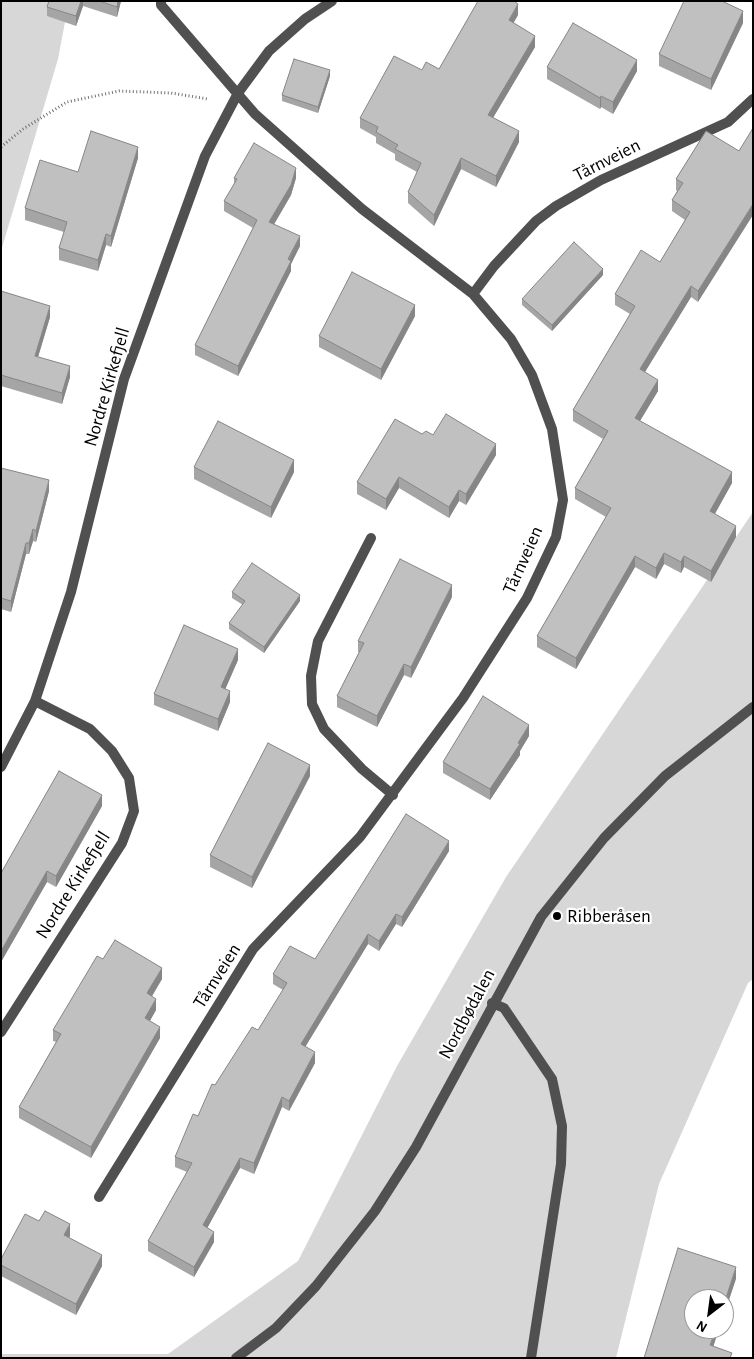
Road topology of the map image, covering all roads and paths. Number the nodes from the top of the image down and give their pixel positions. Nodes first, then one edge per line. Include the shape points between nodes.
1 (161, 1) edge
2 (332, 1) edge
3 (238, 93) junction
4 (753, 99) edge
5 (1, 147) edge
6 (473, 294) junction
7 (371, 538) dead end
8 (35, 701) junction
9 (753, 707) edge
10 (1, 767) edge
11 (392, 795) junction
12 (492, 1003) junction
13 (1, 1032) edge
14 (99, 1197) dead end
15 (236, 1358) edge
16 (531, 1358) edge

1 - 3 street via 161,5
2 - 3 street, Nordre Kirkefjell via 305,19 269,51
3 - 5 path via 215,100 171,93 119,91 67,102
3 - 6 street, Tårnveien via 255,114 362,209
3 - 8 street, Nordre Kirkefjell via 205,156 124,379 71,592
4 - 6 street, Tårnveien via 728,122 601,180 556,206 536,221
6 - 11 street, Tårnveien via 511,339 532,375 552,429 563,500 556,537 527,598 463,698
7 - 11 street via 318,641 311,676 312,704 324,728 362,769
8 - 10 street, Nordre Kirkefjell
8 - 13 street, Nordre Kirkefjell via 90,729 112,751 129,778 134,812 122,843
9 - 12 street, Nordbødalen via 665,776 604,838 541,917
11 - 14 street, Tårnveien via 360,837 253,949
12 - 15 street, Nordbødalen via 416,1147 374,1211 316,1286 276,1328
12 - 16 street via 504,1008 552,1079 562,1126 561,1164

